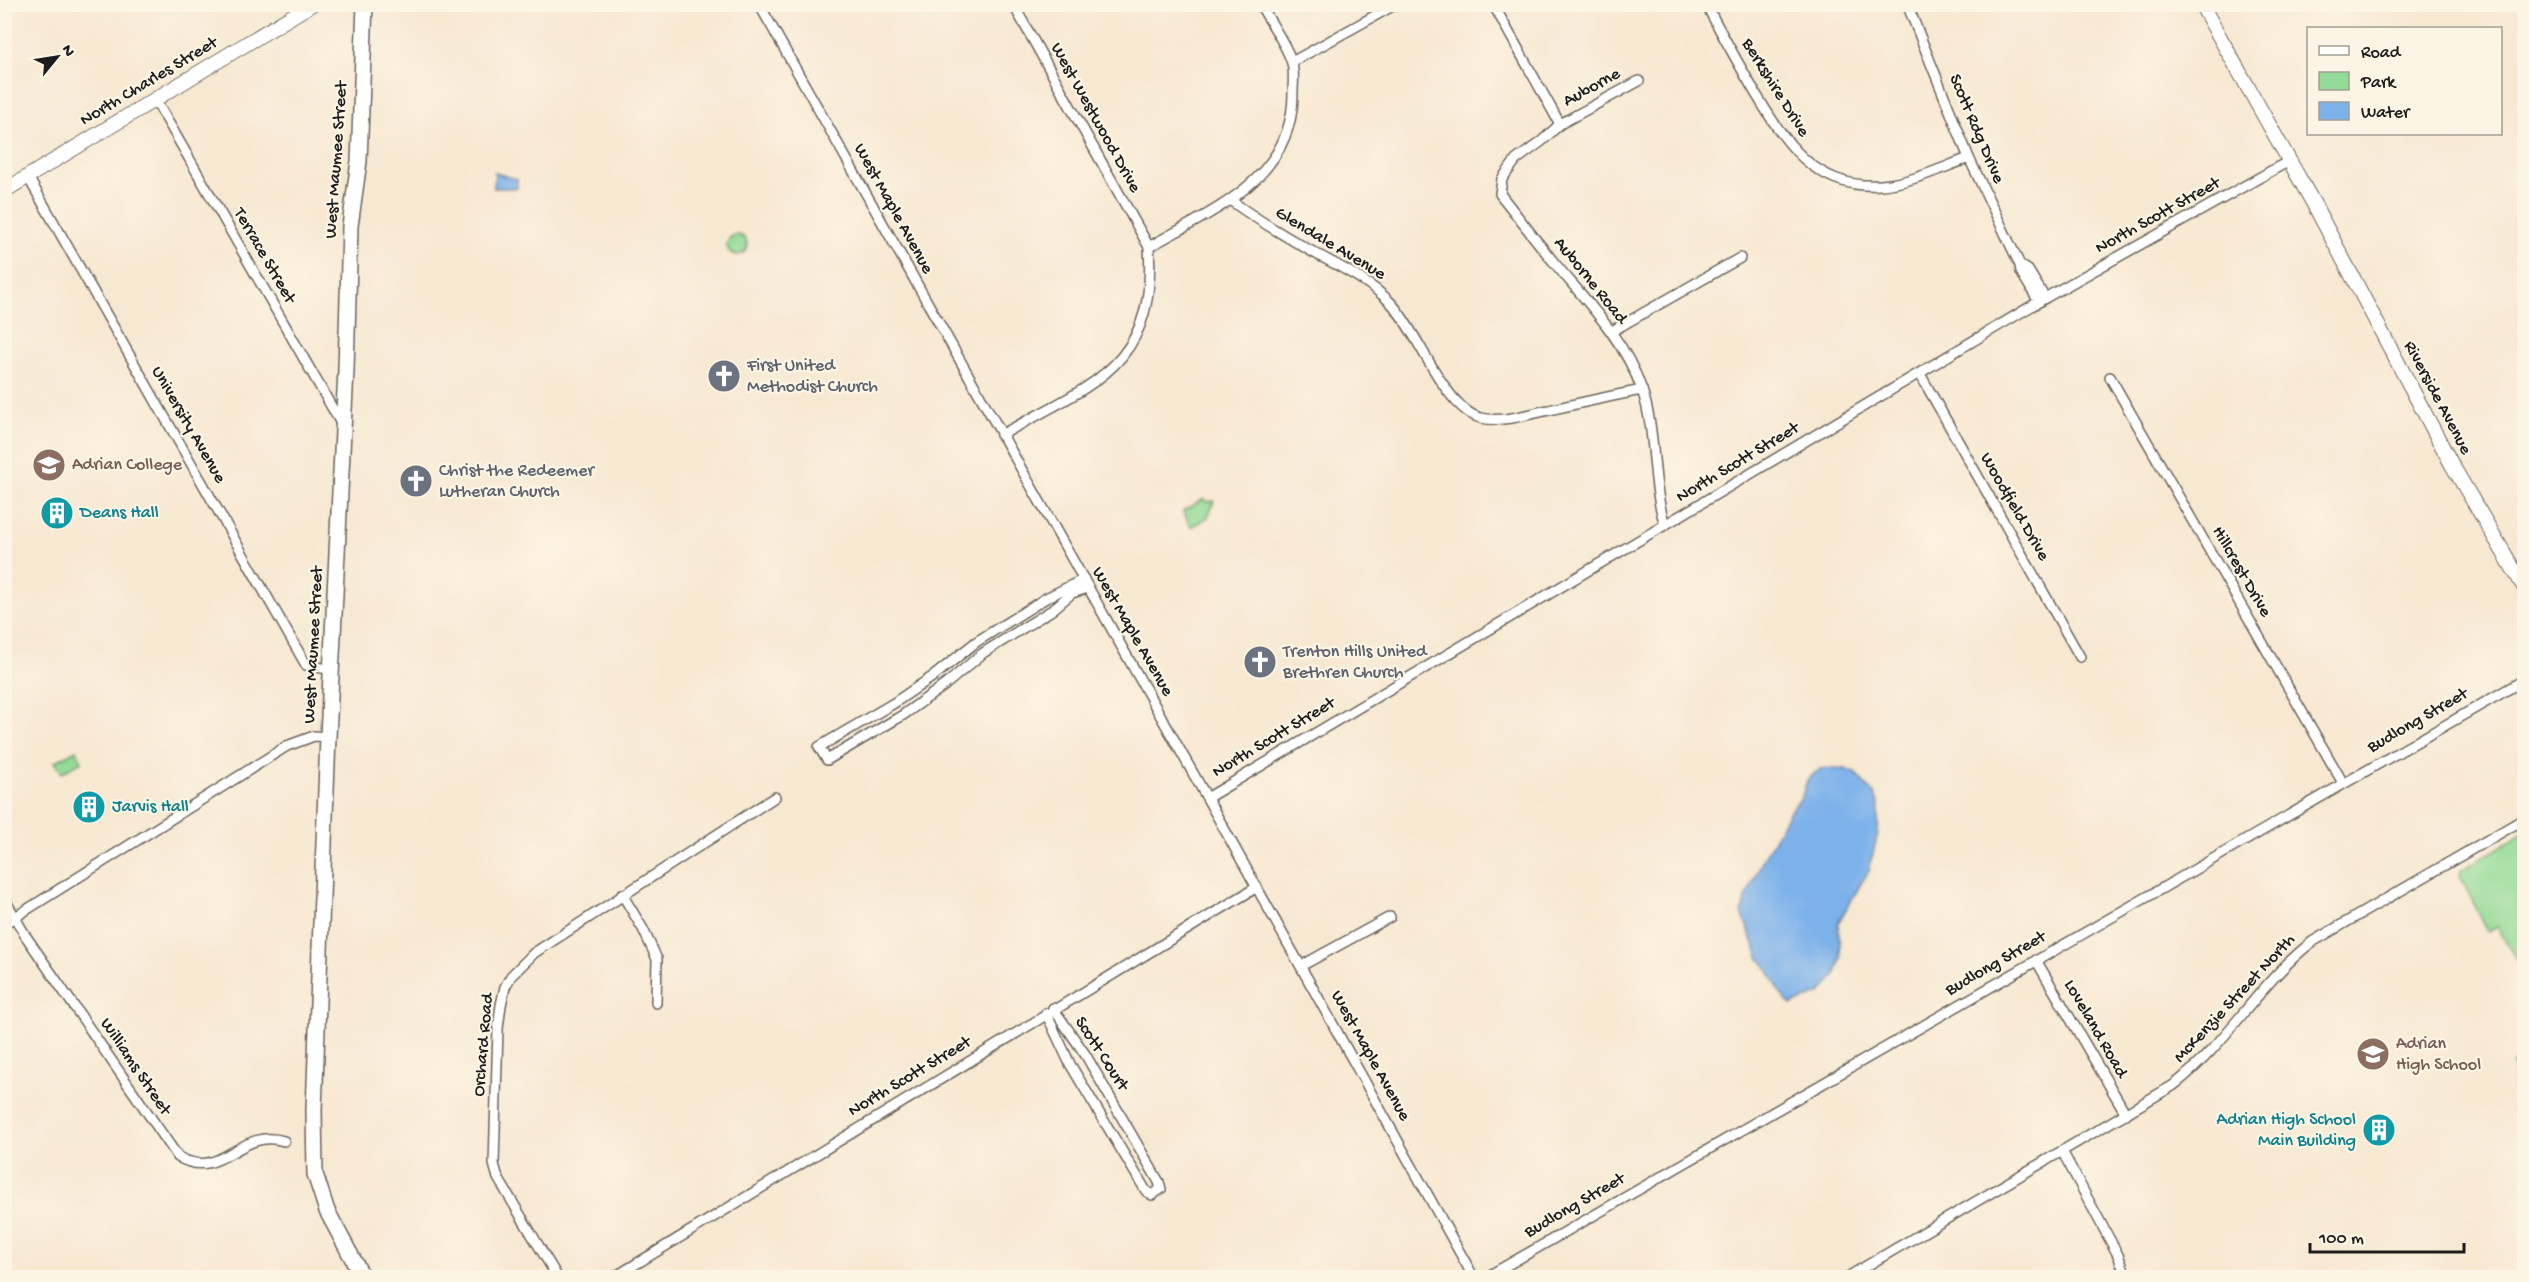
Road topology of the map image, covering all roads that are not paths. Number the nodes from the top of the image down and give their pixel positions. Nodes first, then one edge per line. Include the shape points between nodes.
1 (312, 4) edge
2 (365, 4) edge
3 (759, 4) edge
4 (1013, 4) edge
5 (1260, 4) edge
6 (1396, 4) edge
7 (1493, 4) edge
8 (1706, 4) edge
9 (1907, 4) edge
10 (2201, 4) edge
11 (1292, 62) junction
12 (1639, 81) dead end
13 (155, 99) junction
14 (1560, 124) junction
15 (1969, 158) junction
16 (2289, 162) junction
17 (28, 177) junction
18 (4, 191) edge
19 (1230, 200) junction
20 (1149, 247) junction
21 (1740, 258) dead end
22 (2042, 300) junction
23 (1612, 332) junction
24 (1920, 375) junction
25 (2110, 377) dead end
26 (1642, 390) junction
27 (344, 429) junction
28 (1001, 435) junction
29 (1665, 525) junction
30 (1086, 583) junction
31 (2524, 587) edge
32 (976, 642) junction
33 (983, 653) junction
34 (2080, 657) dead end
35 (333, 670) junction
36 (2524, 680) edge
37 (894, 703) junction
38 (903, 715) junction
39 (328, 737) junction
40 (2343, 783) junction
41 (775, 797) dead end
42 (1207, 798) junction
43 (2524, 819) edge
44 (1257, 887) junction
45 (622, 894) junction
46 (4, 898) edge
47 (1390, 917) dead end
48 (15, 918) junction
49 (4, 924) edge
50 (2036, 960) junction
51 (1301, 966) junction
52 (656, 1003) dead end
53 (1050, 1011) junction
54 (2126, 1114) junction
55 (1122, 1118) junction
56 (1107, 1126) junction
57 (284, 1141) dead end
58 (2062, 1151) junction
59 (363, 1278) edge
60 (558, 1278) edge
61 (613, 1278) edge
62 (1474, 1278) edge
63 (1485, 1278) edge
64 (1846, 1278) edge
65 (2127, 1278) edge

1 - 13 street, North Charles Street
2 - 27 main road, West Maumee Street via 359,161 350,226
3 - 28 street, West Maple Avenue
4 - 20 street, West Westwood Drive
5 - 11 street
6 - 11 street
7 - 14 street
8 - 15 street, Berkshire Drive via 1785,142 1818,169 1843,180 1880,185
9 - 15 street, Scott Rdg Drive
10 - 16 street, Riverside Avenue
11 - 19 street via 1293,109 1285,141 1257,180
12 - 14 street, Auborne
13 - 17 street, North Charles Street
13 - 27 street, Terrace Street
14 - 23 street, Auborne Road via 1516,160 1502,179 1500,194
15 - 22 street, Scott Rdg Drive via 2021,272
16 - 22 street, North Scott Street
16 - 31 street, Riverside Avenue via 2452,465
17 - 18 street, North Charles Street
17 - 35 street, University Avenue via 306,665
19 - 20 street
19 - 26 street, Glendale Avenue via 1355,275 1390,302 1413,331 1451,398 1480,418 1501,419
20 - 28 street via 1151,272 1144,318 1124,356 1100,378
21 - 23 street
22 - 24 street, North Scott Street
23 - 26 street, Auborne Road
24 - 29 street, North Scott Street
24 - 34 street, Woodfield Drive
25 - 40 street, Hillcrest Drive
26 - 29 street, Auborne Road
27 - 35 main road, West Maumee Street
28 - 30 street, West Maple Avenue
29 - 42 street, North Scott Street
30 - 32 street via 1046,598
30 - 33 street via 1052,610
30 - 42 street, West Maple Avenue
32 - 33 street
32 - 37 street
33 - 38 street
35 - 39 main road, West Maumee Street
36 - 40 street, Budlong Street
37 - 38 street
37 - 38 street via 819,747 827,760
39 - 48 street via 314,736 287,746
39 - 59 main road, West Maumee Street via 315,1174 327,1211
40 - 50 street, Budlong Street
41 - 45 street, Orchard Road
42 - 44 street, West Maple Avenue
43 - 54 street, McKenzie Street North via 2312,942 2291,959 2208,1056 2174,1085
44 - 51 street, West Maple Avenue
44 - 53 street, North Scott Street
45 - 52 street via 657,959
45 - 60 street, Orchard Road via 534,952 511,976 501,1005 494,1164 498,1178
46 - 48 street, Williams Street
47 - 51 street
48 - 49 street
48 - 57 street, Williams Street via 178,1157 189,1163 213,1163 261,1138
50 - 54 street, Loveland Road
50 - 63 street, Budlong Street
51 - 62 street, West Maple Avenue
53 - 55 street, Scott Court via 1085,1054
53 - 56 street, Scott Court via 1070,1064
53 - 61 street, North Scott Street
54 - 58 street, McKenzie Street North
55 - 56 street, Scott Court
55 - 56 street, Scott Court via 1159,1182 1161,1189 1152,1195
58 - 64 street, McKenzie Street North
58 - 65 street

